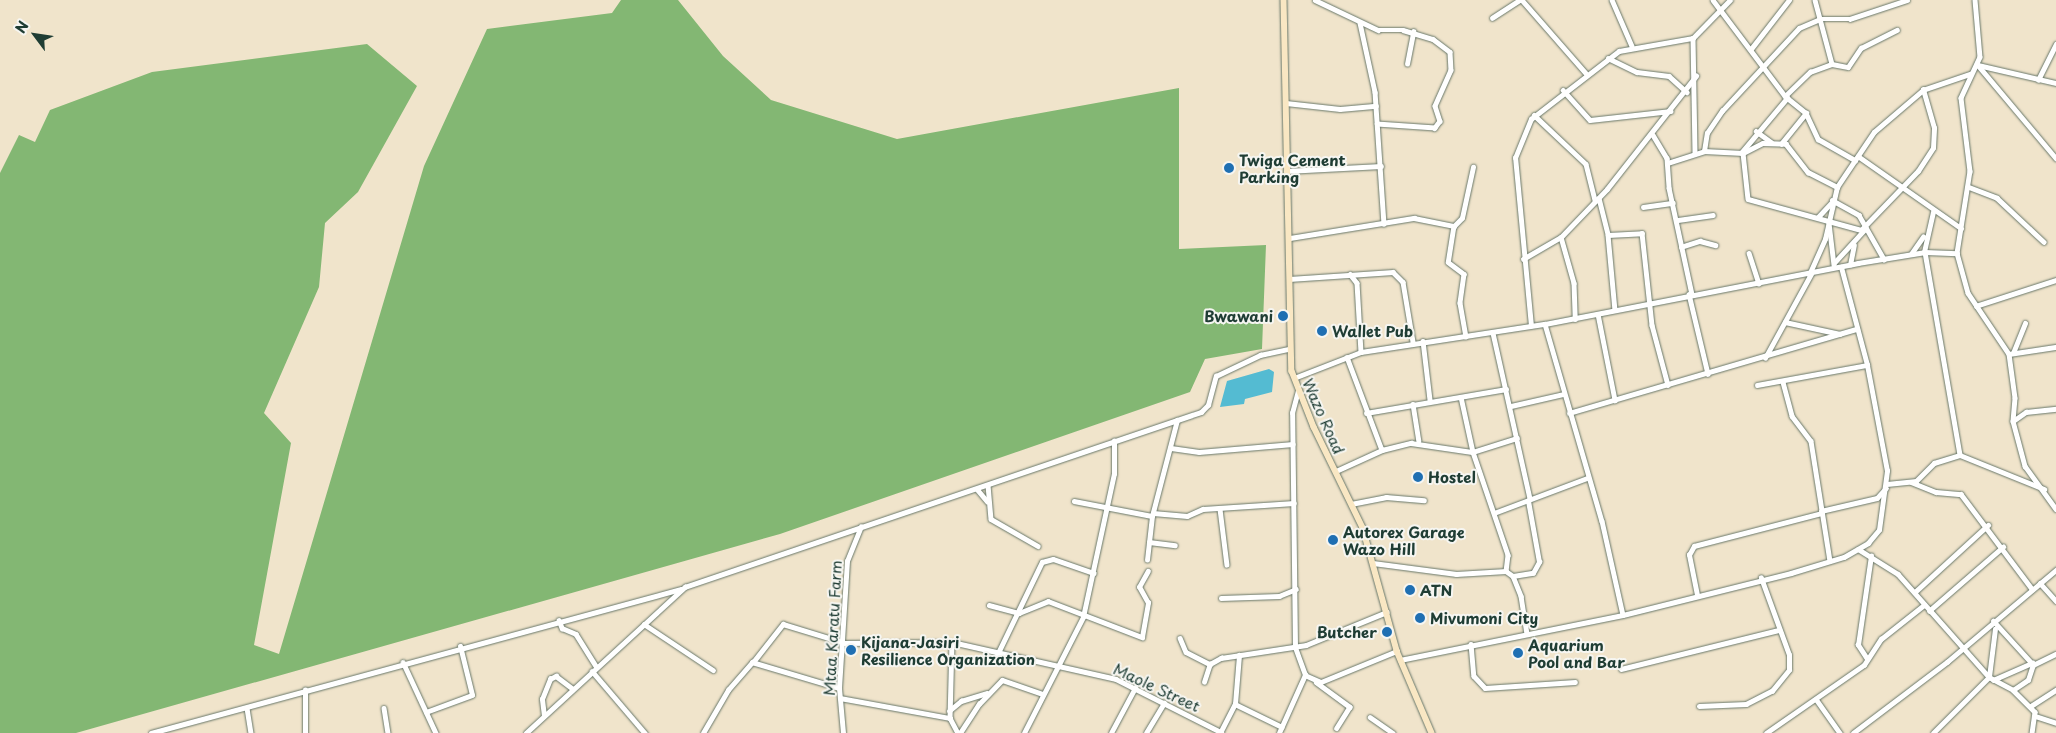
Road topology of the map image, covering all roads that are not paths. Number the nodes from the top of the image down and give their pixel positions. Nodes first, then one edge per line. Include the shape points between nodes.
1 (1284, 0) edge
2 (1315, 0) edge
3 (1521, 0) edge
4 (1612, 0) edge
5 (1713, 0) edge
6 (1730, 0) edge
7 (1789, 0) edge
8 (1815, 0) edge
9 (1907, 0) edge
10 (1975, 0) edge
11 (1720, 11) junction
12 (1492, 18) dead end
13 (1820, 19) junction
14 (1360, 23) junction
15 (1897, 30) dead end
16 (1413, 32) junction
17 (1693, 38) junction
18 (2056, 44) edge
19 (1632, 46) junction
20 (1751, 49) junction
21 (1608, 58) junction
22 (1407, 64) dead end
23 (1832, 64) junction
24 (1977, 64) junction
25 (1762, 65) junction
26 (1586, 73) junction
27 (1971, 74) junction
28 (1696, 76) junction
29 (2038, 80) junction
30 (2056, 83) edge
31 (1564, 90) junction
32 (1923, 90) junction
33 (1687, 92) junction
34 (1786, 97) junction
35 (1286, 103) junction
36 (1376, 106) junction
37 (1671, 111) junction
38 (1806, 113) junction
39 (1534, 115) junction
40 (1378, 124) junction
41 (1756, 132) junction
42 (1653, 135) junction
43 (1772, 143) junction
44 (1781, 144) junction
45 (1704, 151) junction
46 (1696, 153) junction
47 (1742, 153) junction
48 (1856, 158) junction
49 (2056, 158) edge
50 (1668, 163) junction
51 (1381, 166) junction
52 (1473, 167) dead end
53 (1286, 171) junction
54 (1837, 187) junction
55 (1969, 187) junction
56 (1900, 188) junction
57 (1597, 199) junction
58 (1832, 201) junction
59 (1673, 203) junction
60 (1642, 207) dead end
61 (1933, 212) junction
62 (1713, 215) dead end
63 (1818, 217) junction
64 (1678, 220) junction
65 (1829, 222) junction
66 (1384, 224) junction
67 (1454, 226) junction
68 (1867, 228) junction
69 (1961, 228) junction
70 (1925, 234) junction
71 (1608, 235) junction
72 (1561, 236) junction
73 (1290, 238) junction
74 (2044, 242) dead end
75 (1854, 244) junction
76 (1715, 245) dead end
77 (1681, 248) junction
78 (1924, 252) junction
79 (1748, 253) dead end
80 (1957, 253) junction
81 (1911, 254) junction
82 (1523, 258) junction
83 (1884, 259) junction
84 (1850, 265) junction
85 (1837, 267) junction
86 (1350, 274) junction
87 (1810, 274) junction
88 (1289, 278) junction
89 (2056, 280) edge
90 (1759, 283) junction
91 (1690, 294) junction
92 (1650, 303) junction
93 (1976, 306) junction
94 (1615, 310) junction
95 (1598, 314) junction
96 (1575, 319) junction
97 (1785, 322) junction
98 (2025, 323) dead end
99 (1545, 324) junction
100 (1531, 326) junction
101 (1857, 330) junction
102 (1493, 333) junction
103 (1840, 334) junction
104 (1466, 336) junction
105 (1423, 341) junction
106 (1413, 342) junction
107 (2056, 347) edge
108 (1288, 349) junction
109 (1361, 352) junction
110 (2011, 353) junction
111 (1347, 357) junction
112 (1765, 358) junction
113 (1868, 365) junction
114 (1708, 374) junction
115 (1294, 378) junction
116 (1783, 382) junction
117 (1668, 385) junction
118 (1757, 385) dead end
119 (1506, 389) junction
120 (1298, 391) junction
121 (1564, 394) junction
122 (1462, 397) junction
123 (1430, 400) junction
124 (1615, 400) junction
125 (1413, 404) junction
126 (1511, 406) junction
127 (2056, 409) edge
128 (1366, 413) junction
129 (1569, 413) junction
130 (1177, 420) junction
131 (2013, 421) junction
132 (1517, 438) junction
133 (1114, 441) junction
134 (1419, 441) junction
135 (1293, 444) junction
136 (1171, 448) junction
137 (1382, 450) junction
138 (1473, 452) junction
139 (1960, 455) junction
140 (1336, 471) junction
141 (1587, 478) junction
142 (1910, 482) junction
143 (988, 485) junction
144 (1887, 486) junction
145 (977, 489) junction
146 (2045, 489) junction
147 (1424, 500) dead end
148 (1529, 500) junction
149 (987, 501) junction
150 (1074, 501) dead end
151 (1294, 503) junction
152 (1351, 504) junction
153 (1107, 509) junction
154 (1220, 509) junction
155 (2056, 509) edge
156 (1821, 512) junction
157 (1494, 513) junction
158 (1152, 515) junction
159 (1988, 526) junction
160 (861, 527) junction
161 (1149, 542) junction
162 (1175, 545) dead end
163 (1038, 546) dead end
164 (2003, 547) junction
165 (1858, 549) junction
166 (1871, 556) junction
167 (1147, 560) dead end
168 (1830, 561) junction
169 (1373, 563) junction
170 (1227, 565) dead end
171 (2056, 570) edge
172 (1148, 571) dead end
173 (1506, 571) junction
174 (1094, 573) junction
175 (1513, 576) junction
176 (1761, 578) junction
177 (2040, 583) junction
178 (1296, 589) junction
179 (2032, 589) junction
180 (680, 590) junction
181 (1914, 592) junction
182 (1697, 595) junction
183 (1221, 598) dead end
184 (2056, 602) edge
185 (989, 604) dead end
186 (1924, 605) junction
187 (1929, 611) junction
188 (1387, 612) junction
189 (1016, 613) junction
190 (1624, 615) junction
191 (1083, 617) junction
192 (559, 620) junction
193 (644, 624) junction
194 (1994, 624) junction
195 (1779, 630) junction
196 (1527, 634) junction
197 (1180, 638) dead end
198 (952, 642) junction
199 (845, 643) junction
200 (1470, 644) junction
201 (460, 646) junction
202 (1295, 647) junction
203 (1962, 647) junction
204 (1397, 651) junction
205 (1239, 654) junction
206 (2056, 654) edge
207 (997, 655) junction
208 (1867, 659) junction
209 (1400, 660) junction
210 (404, 662) junction
211 (754, 662) junction
212 (1210, 664) junction
213 (2033, 664) junction
214 (597, 667) junction
215 (1056, 668) junction
216 (1621, 669) dead end
217 (713, 670) dead end
218 (592, 671) junction
219 (1305, 675) junction
220 (1991, 679) junction
221 (1204, 682) dead end
222 (1316, 682) junction
223 (1575, 682) dead end
224 (839, 688) junction
225 (1135, 688) junction
226 (573, 689) junction
227 (305, 690) junction
228 (2014, 690) junction
229 (2056, 690) edge
230 (989, 692) junction
231 (1043, 694) junction
232 (840, 698) junction
233 (1816, 698) junction
234 (1164, 703) junction
235 (1235, 704) junction
236 (1699, 706) dead end
237 (2031, 706) junction
238 (247, 708) junction
239 (384, 708) dead end
240 (950, 711) junction
241 (426, 712) junction
242 (544, 716) junction
243 (2035, 716) junction
244 (1370, 717) dead end
245 (950, 718) junction
246 (2056, 723) edge
247 (1282, 727) junction
248 (532, 728) junction
249 (1336, 728) dead end
250 (1220, 732) edge
251 (151, 733) edge
252 (251, 733) edge
253 (305, 733) edge
254 (388, 733) edge
255 (436, 733) edge
256 (526, 733) edge
257 (536, 733) edge
258 (645, 733) edge
259 (703, 733) edge
260 (843, 733) edge
261 (959, 733) edge
262 (1024, 733) edge
263 (1110, 733) edge
264 (1146, 733) edge
265 (1279, 733) edge
266 (1393, 733) edge
267 (1432, 733) edge
268 (1766, 733) edge
269 (1840, 733) edge
270 (1853, 733) edge
271 (1932, 733) edge
272 (2032, 733) edge

1 - 35 main road, Wazo Road
2 - 14 street
3 - 12 street
3 - 26 street
4 - 19 street
5 - 11 street
6 - 11 street
7 - 20 street
8 - 13 street
9 - 13 street via 1850,18
10 - 24 street
11 - 17 street
11 - 20 street
13 - 23 street
13 - 25 street via 1799,28
14 - 16 street via 1378,30
14 - 36 street
15 - 23 street via 1861,48 1848,66
16 - 22 street
16 - 40 street via 1442,42 1450,52 1451,70 1435,106 1440,121 1435,128 1420,130
17 - 19 street
17 - 28 street
18 - 29 street
19 - 21 street
20 - 25 street
21 - 26 street
21 - 33 street via 1637,72 1669,76
23 - 34 street via 1810,72
24 - 27 street
24 - 29 street
24 - 49 street
25 - 34 street
25 - 45 street via 1712,125
26 - 31 street
27 - 32 street
27 - 55 street via 1961,98
28 - 33 street
28 - 46 street
29 - 30 street
31 - 37 street via 1590,120
31 - 39 street
32 - 48 street via 1890,117
32 - 56 street via 1934,128 1933,148
33 - 37 street
34 - 38 street
34 - 41 street
35 - 36 street via 1340,109
35 - 53 main road, Wazo Road
36 - 40 street
37 - 42 street
38 - 44 street
38 - 48 street via 1818,139
39 - 57 street via 1586,164
39 - 82 street via 1515,158
40 - 51 street
41 - 43 street
41 - 47 street
42 - 50 street
42 - 57 street
43 - 44 street
43 - 47 street
44 - 54 street via 1791,149 1812,176
45 - 46 street
45 - 47 street
46 - 50 street
47 - 63 street via 1748,199
48 - 54 street
48 - 56 street
50 - 59 street
51 - 53 street
51 - 66 street
52 - 67 street via 1462,218
53 - 73 main road, Wazo Road
54 - 58 street
55 - 69 street
55 - 74 street via 1996,198
56 - 61 street
56 - 68 street
57 - 71 street
57 - 72 street
58 - 63 street
58 - 65 street
58 - 68 street via 1854,210
59 - 60 street
59 - 64 street
61 - 69 street
61 - 70 street
62 - 64 street
63 - 65 street
64 - 77 street
65 - 68 street via 1848,229
65 - 85 street
65 - 87 street
66 - 67 street via 1414,218
66 - 73 street
67 - 104 street via 1448,262 1464,274 1460,303
68 - 75 street
68 - 83 street
69 - 80 street
70 - 78 street
70 - 81 street
71 - 92 street via 1642,233
71 - 94 street
72 - 82 street
72 - 96 street via 1574,283
73 - 88 main road, Wazo Road
75 - 84 street
75 - 85 street
76 - 77 street via 1700,241
77 - 91 street
78 - 80 street
78 - 81 street
78 - 139 street
79 - 90 street
80 - 93 street via 1965,286
81 - 83 street
82 - 100 street
83 - 84 street
84 - 85 street
85 - 87 street
85 - 101 street
86 - 88 street
86 - 106 street via 1384,270 1399,276
86 - 109 street via 1357,283
87 - 90 street
87 - 97 street
88 - 108 main road, Wazo Road
89 - 93 street
90 - 91 street
91 - 92 street
91 - 114 street
92 - 94 street
92 - 117 street
93 - 110 street
94 - 95 street
95 - 96 street
95 - 124 street
96 - 99 street
97 - 103 street
97 - 112 street
98 - 110 street
99 - 100 street
99 - 121 street
100 - 102 street
101 - 103 street
101 - 113 street
102 - 104 street
102 - 119 street
103 - 112 street
104 - 105 street
105 - 106 street
105 - 123 street
106 - 109 street
107 - 110 street
108 - 115 main road, Wazo Road
108 - 130 street via 1260,355 1220,373 1213,380 1205,409
109 - 111 street
110 - 131 street via 2015,398
111 - 115 street
111 - 128 street
112 - 114 street
113 - 116 street
113 - 144 street
114 - 117 street
115 - 120 main road, Wazo Road
116 - 118 street
116 - 156 street via 1792,416 1811,441
117 - 124 street
119 - 122 street
119 - 126 street
120 - 135 street via 1292,414
120 - 140 main road, Wazo Road
121 - 126 street
121 - 129 street
122 - 123 street
122 - 138 street
123 - 125 street
124 - 129 street
125 - 128 street
125 - 134 street
126 - 132 street
127 - 131 street via 2026,412
128 - 137 street
129 - 141 street
130 - 133 street
130 - 136 street
131 - 146 street via 2025,466
132 - 138 street
132 - 148 street
133 - 143 street
133 - 153 street via 1116,460
134 - 137 street
134 - 138 street
135 - 136 street via 1198,452
135 - 151 street
136 - 158 street
137 - 140 street
138 - 157 street
139 - 142 street via 1942,458
139 - 146 street
140 - 152 main road, Wazo Road
141 - 148 street
141 - 190 street via 1602,521
142 - 144 street
142 - 159 street via 1936,492 1958,492
143 - 145 street
143 - 149 street
144 - 156 street via 1877,498
144 - 165 street via 1879,530
145 - 149 street
145 - 160 street
146 - 155 street
147 - 152 street via 1386,498
148 - 157 street
148 - 175 street via 1539,562 1533,573
149 - 163 street via 990,519
150 - 153 street
151 - 154 street
151 - 178 street
152 - 169 main road, Wazo Road
153 - 158 street
153 - 174 street
154 - 158 street via 1196,510 1187,516
154 - 170 street
156 - 168 street
156 - 182 street via 1694,546 1689,555
157 - 173 street via 1508,555
158 - 161 street
159 - 164 street
159 - 181 street
160 - 180 street
160 - 199 street, Mtaa Karatu Farm via 847,561
161 - 162 street
161 - 167 street
164 - 179 street
164 - 187 street
165 - 166 street
165 - 168 street
166 - 181 street via 1898,574
166 - 208 street via 1858,646
168 - 176 street
169 - 173 street via 1456,574
169 - 188 main road, Wazo Road
171 - 177 street
172 - 191 street via 1139,587 1148,603 1142,637
173 - 175 street
174 - 189 street via 1047,558
174 - 191 street
175 - 196 street
176 - 182 street
176 - 195 street
177 - 179 street
177 - 184 street
178 - 183 street via 1266,597
178 - 202 street
179 - 194 street
180 - 192 street
180 - 193 street
181 - 186 street
182 - 190 street
185 - 189 street
186 - 187 street
186 - 208 street via 1886,634
187 - 203 street
188 - 202 street
188 - 204 main road, Wazo Road
189 - 191 street via 1048,601
189 - 207 street
190 - 196 street
191 - 215 street
192 - 201 street
192 - 214 street via 562,628 576,634
193 - 214 street
193 - 217 street
194 - 203 street
194 - 213 street
194 - 220 street
195 - 216 street
195 - 236 street via 1792,664 1776,688 1746,704
196 - 200 street
197 - 212 street via 1186,652
198 - 199 street, Maole Street
198 - 207 street, Maole Street
198 - 240 street
199 - 211 street, Maole Street via 783,624
199 - 224 street, Mtaa Karatu Farm
200 - 209 street
200 - 223 street via 1474,676 1485,688
201 - 210 street
201 - 241 street via 472,695
202 - 205 street
202 - 219 street
203 - 220 street
203 - 270 street
204 - 209 main road, Wazo Road
204 - 222 street
205 - 212 street
205 - 235 street
206 - 213 street
207 - 215 street, Maole Street
208 - 233 street
209 - 267 main road, Wazo Road
210 - 227 street
210 - 241 street
211 - 224 street via 827,688
211 - 259 street via 736,678
212 - 221 street
213 - 220 street
213 - 228 street via 2028,680
214 - 218 street
215 - 225 street, Maole Street via 1097,674
215 - 231 street
218 - 226 street
218 - 258 street
219 - 222 street
219 - 247 street
220 - 228 street
220 - 271 street
222 - 249 street via 1350,706
224 - 232 street, Mtaa Karatu Farm
225 - 234 street, Maole Street
225 - 263 street
226 - 242 street
226 - 242 street via 556,676 550,679 542,699
227 - 238 street
227 - 253 street
228 - 237 street
229 - 237 street
230 - 231 street via 1002,680
230 - 240 street via 961,701
230 - 261 street
231 - 262 street
232 - 245 street
232 - 260 street, Mtaa Karatu Farm
233 - 268 street
233 - 269 street
234 - 250 street, Maole Street
234 - 264 street
235 - 247 street
235 - 250 street
237 - 243 street
238 - 251 street
238 - 252 street
239 - 254 street
240 - 245 street
241 - 255 street
242 - 248 street
243 - 246 street
243 - 272 street
244 - 266 street
245 - 261 street
247 - 265 street
248 - 256 street
248 - 257 street

